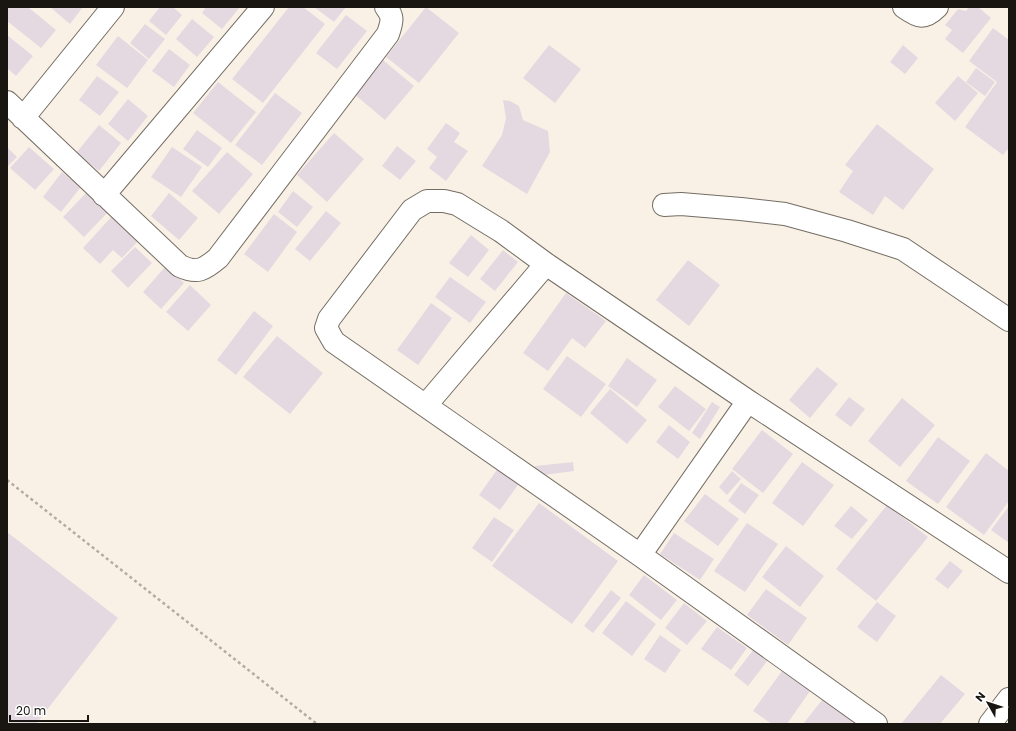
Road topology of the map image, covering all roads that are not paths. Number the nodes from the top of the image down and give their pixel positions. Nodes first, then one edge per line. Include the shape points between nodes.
1 (113, 7) edge
2 (263, 7) edge
3 (386, 7) edge
4 (904, 7) edge
5 (937, 7) edge
6 (7, 102) edge
7 (23, 118) junction
8 (104, 195) junction
9 (664, 205) dead end
10 (546, 264) junction
11 (1009, 320) edge
12 (748, 401) junction
13 (426, 405) junction
14 (640, 555) junction
15 (1009, 572) edge
16 (1009, 699) edge
17 (876, 724) edge
18 (990, 724) edge

1 - 7 street
2 - 8 street
3 - 8 street via 391,15 388,34 218,258 209,266 198,271 180,266
4 - 5 street via 919,16 926,16
6 - 7 street
7 - 8 street
9 - 11 street via 681,204 785,214 903,249
10 - 12 street
10 - 13 street
10 - 13 street via 501,231 457,204 427,201 412,210 329,319 326,328 334,342
12 - 14 street
12 - 15 street
13 - 14 street
14 - 17 street
16 - 18 street

